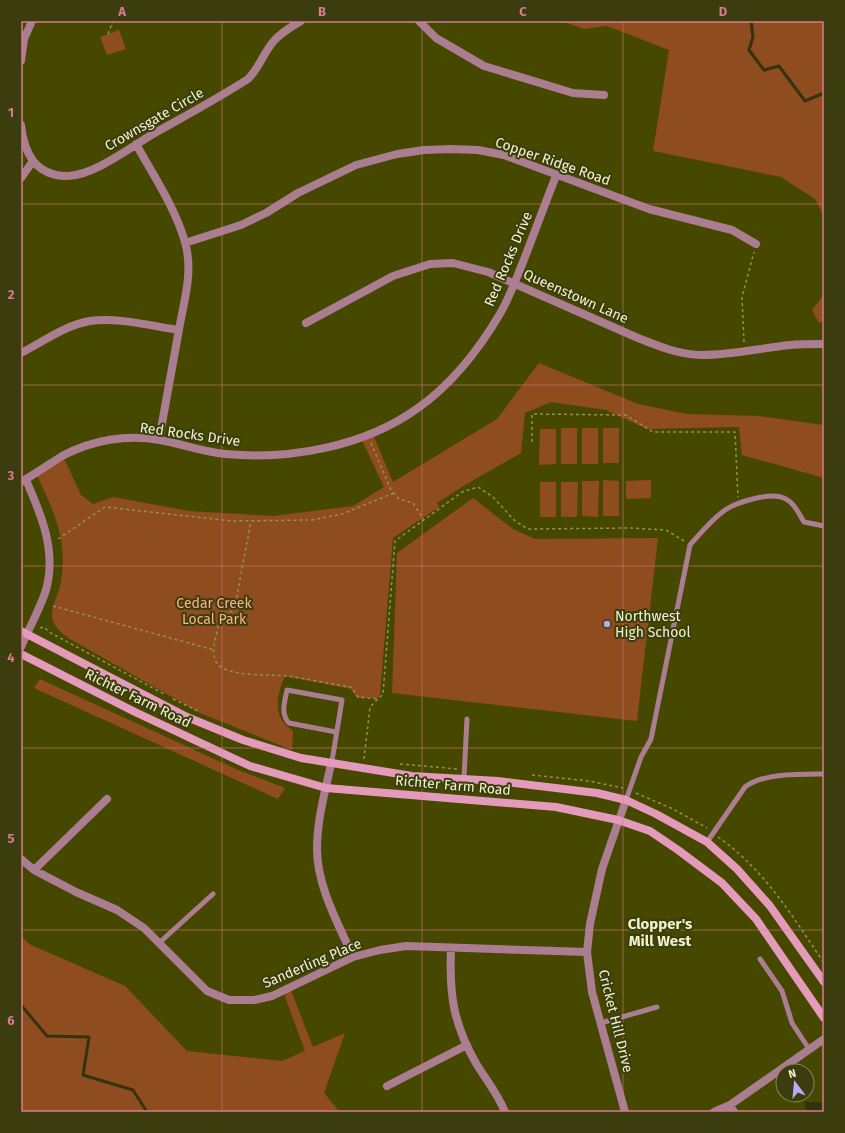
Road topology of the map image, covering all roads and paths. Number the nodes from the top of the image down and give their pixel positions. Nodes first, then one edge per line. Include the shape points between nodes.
1 (32, 21) edge
2 (113, 21) edge
3 (301, 21) edge
4 (419, 21) edge
5 (108, 34) dead end
6 (21, 61) edge
7 (604, 95) dead end
8 (21, 125) edge
9 (136, 144) junction
10 (33, 161) junction
11 (556, 176) junction
12 (21, 178) edge
13 (185, 243) junction
14 (756, 244) joint
15 (514, 284) junction
16 (306, 323) dead end
17 (179, 330) junction
18 (824, 344) edge
19 (745, 352) junction
20 (21, 353) edge
21 (367, 435) junction
22 (159, 440) junction
23 (532, 442) dead end
24 (23, 481) edge
25 (394, 493) junction
26 (738, 505) junction
27 (424, 520) junction
28 (251, 521) junction
29 (824, 526) edge
30 (58, 539) dead end
31 (690, 545) junction
32 (53, 606) dead end
33 (219, 623) junction
34 (222, 624) dead end
35 (24, 632) edge
36 (21, 647) edge
37 (214, 650) junction
38 (21, 654) edge
39 (378, 699) junction
40 (467, 719) dead end
41 (336, 732) junction
42 (364, 761) dead end
43 (331, 764) junction
44 (824, 774) edge
45 (464, 778) junction
46 (326, 788) junction
47 (107, 799) dead end
48 (626, 800) junction
49 (618, 820) junction
50 (707, 842) junction
51 (21, 859) edge
52 (34, 870) junction
53 (213, 894) dead end
54 (159, 943) junction
55 (451, 948) junction
56 (587, 952) junction
57 (353, 957) junction
58 (760, 959) dead end
59 (824, 982) edge
60 (657, 1007) dead end
61 (824, 1018) edge
62 (602, 1023) junction
63 (824, 1039) edge
64 (467, 1045) junction
65 (809, 1049) junction
66 (387, 1086) dead end
67 (730, 1105) junction
68 (505, 1112) edge
69 (625, 1112) edge
70 (714, 1112) edge
71 (734, 1112) edge

1 - 6 street via 24,39
2 - 5 path
3 - 9 street, Crownsgate Circle via 272,43 248,79
4 - 7 street via 436,38 484,66 573,93
8 - 10 street via 24,145
9 - 10 street, Crownsgate Circle via 91,170 79,174 57,175
9 - 13 street via 170,206
10 - 12 street
11 - 13 street, Copper Ridge Road via 524,162 478,150 424,150 397,154 356,165 298,193 241,225
11 - 14 street, Copper Ridge Road via 649,209 732,230
11 - 15 street, Red Rocks Drive
13 - 17 street via 189,274
14 - 19 path via 742,296
15 - 16 street, Queenstown Lane via 488,272 453,263 430,264 394,276
15 - 19 street, Queenstown Lane via 638,338 672,350 702,355
15 - 21 street, Red Rocks Drive via 502,310 463,366 438,392 417,409
17 - 20 street via 135,323 91,321 74,326
17 - 22 street
18 - 19 street, Queenstown Lane via 790,345
21 - 22 street, Red Rocks Drive via 312,451 258,456 224,454
21 - 25 path
22 - 24 street, Red Rocks Drive via 129,438 94,443 63,456
23 - 26 path via 532,414 626,415 653,432 735,432
24 - 35 street via 46,529 49,562 46,589
25 - 27 path via 399,499 413,503
25 - 28 path via 342,514 312,520
26 - 29 lane via 756,498 785,498 794,506 804,522
26 - 31 lane via 726,509 707,525
27 - 31 path via 462,492 478,488 494,497 515,521 528,529 666,530
27 - 39 path via 395,542 383,694
28 - 30 path via 105,507
28 - 33 path via 234,611 220,614
31 - 48 lane via 651,739 641,757
32 - 37 path
33 - 34 path
33 - 37 path
35 - 36 street
35 - 43 main road, Richter Farm Road via 187,717 243,740 301,758
37 - 39 path via 217,664 227,669 259,676 285,676 351,687 358,697
38 - 46 main road, Richter Farm Road via 250,766
39 - 42 path via 370,706
40 - 45 lane
41 - 41 lane via 289,723 284,712 287,690 342,700
41 - 43 lane
43 - 45 main road, Richter Farm Road via 412,776
43 - 46 street
44 - 50 lane via 803,774 752,782 745,787
45 - 48 main road, Richter Farm Road via 597,793
46 - 49 main road, Richter Farm Road via 556,807
46 - 57 street via 317,850 320,874
47 - 52 street
48 - 49 street, Cricket Hill Drive
48 - 50 main road, Richter Farm Road
49 - 56 street, Cricket Hill Drive via 602,869 590,924
49 - 61 main road, Richter Farm Road via 650,831 722,882 756,919
50 - 59 main road, Richter Farm Road via 737,869 770,906
51 - 52 street, Sanderling Place
52 - 54 street, Sanderling Place via 117,910 144,928
53 - 54 lane
54 - 57 street, Sanderling Place via 207,991 229,1000 254,1000 272,996
55 - 56 street, Sanderling Place
55 - 57 street, Sanderling Place via 406,946
55 - 64 street via 451,994 455,1017
56 - 62 street, Cricket Hill Drive via 592,992
58 - 65 lane via 782,991 792,1023
60 - 62 lane
62 - 69 street, Cricket Hill Drive
63 - 65 street
64 - 66 street
64 - 68 street via 477,1065 500,1098
65 - 67 street
67 - 70 street
67 - 71 street

